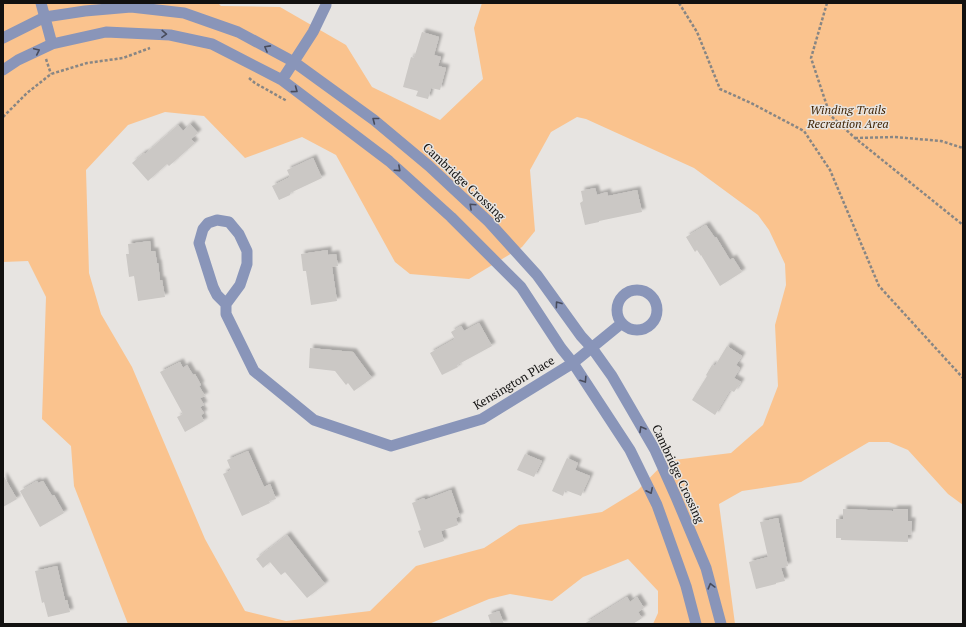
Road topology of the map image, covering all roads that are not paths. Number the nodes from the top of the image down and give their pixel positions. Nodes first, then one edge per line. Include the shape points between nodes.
1 (41, 3) edge
2 (326, 3) edge
3 (45, 17) junction
4 (3, 38) edge
5 (52, 44) junction
6 (294, 62) junction
7 (3, 70) edge
8 (282, 80) junction
9 (226, 304) junction
10 (622, 323) dead end
11 (592, 348) junction
12 (573, 363) junction
13 (696, 624) edge
14 (721, 624) edge

1 - 3 street
2 - 6 street via 313,32
3 - 4 street, Cambridge Crossing
3 - 5 street
6 -> 3 street, Cambridge Crossing via 238,32 184,13 132,7
7 -> 5 street
5 -> 8 street via 106,32 170,35 212,44
6 - 8 street
11 -> 6 street, Cambridge Crossing via 537,276 489,222 429,166 374,120
8 -> 12 street via 389,161 451,217 521,287
9 - 9 street, Kensington Place via 240,285 247,264 247,251 229,222 217,220 208,223 203,229 199,243 213,287
9 - 12 street, Kensington Place via 226,314 254,371 314,420 391,446 482,419
10 - 11 street, Kensington Place
11 - 12 street, Kensington Place
14 -> 11 street, Cambridge Crossing via 706,568 655,450 612,376
12 -> 13 street via 630,450 657,505 686,586

